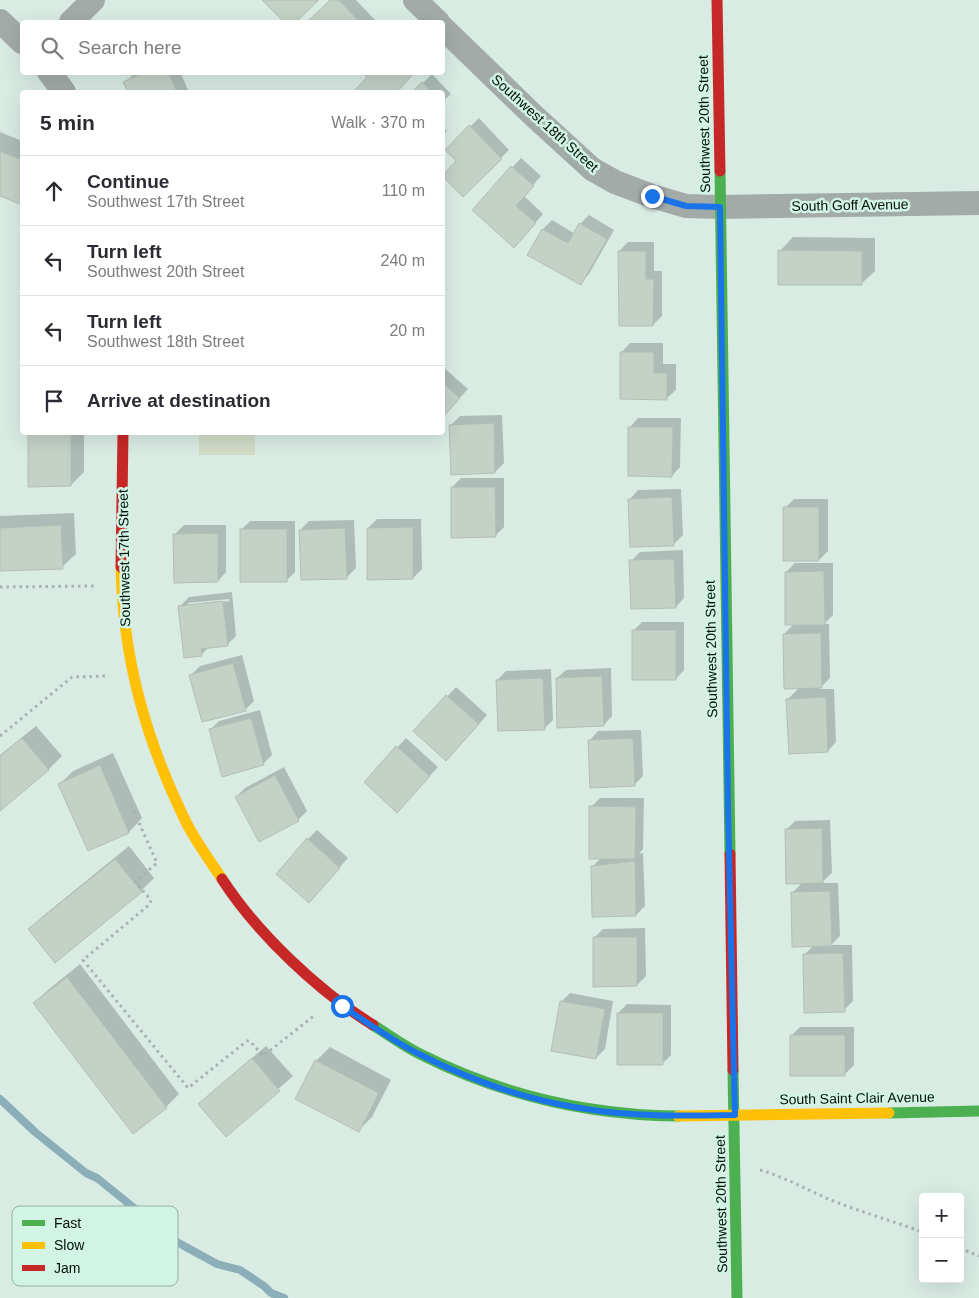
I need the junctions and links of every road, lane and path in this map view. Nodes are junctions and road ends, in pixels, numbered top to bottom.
1 (93, 0) edge
2 (415, 0) edge
3 (717, 0) edge
4 (72, 20) edge
5 (436, 20) edge
6 (0, 21) edge
7 (445, 29) edge
8 (20, 40) edge
9 (51, 75) edge
10 (62, 90) edge
11 (979, 203) edge
12 (720, 207) junction
13 (123, 435) edge
14 (101, 586) dead end
15 (0, 587) edge
16 (112, 675) dead end
17 (0, 736) edge
18 (131, 804) dead end
19 (318, 1013) dead end
20 (979, 1111) edge
21 (735, 1115) junction
22 (735, 1162) junction
23 (919, 1231) edge
24 (964, 1250) edge
25 (979, 1256) edge
26 (737, 1298) edge

1 - 4 street
2 - 5 street
3 - 12 street, Southwest 20th Street
6 - 8 street
7 - 12 street, Southwest 18th Street
9 - 10 street
11 - 12 street, South Goff Avenue
12 - 21 street, Southwest 20th Street
13 - 21 street, Southwest 17th Street
14 - 15 path
16 - 17 path
18 - 19 path
20 - 21 street, South Saint Clair Avenue
21 - 22 street, Southwest 20th Street
22 - 23 path
22 - 26 street, Southwest 20th Street
24 - 25 path

